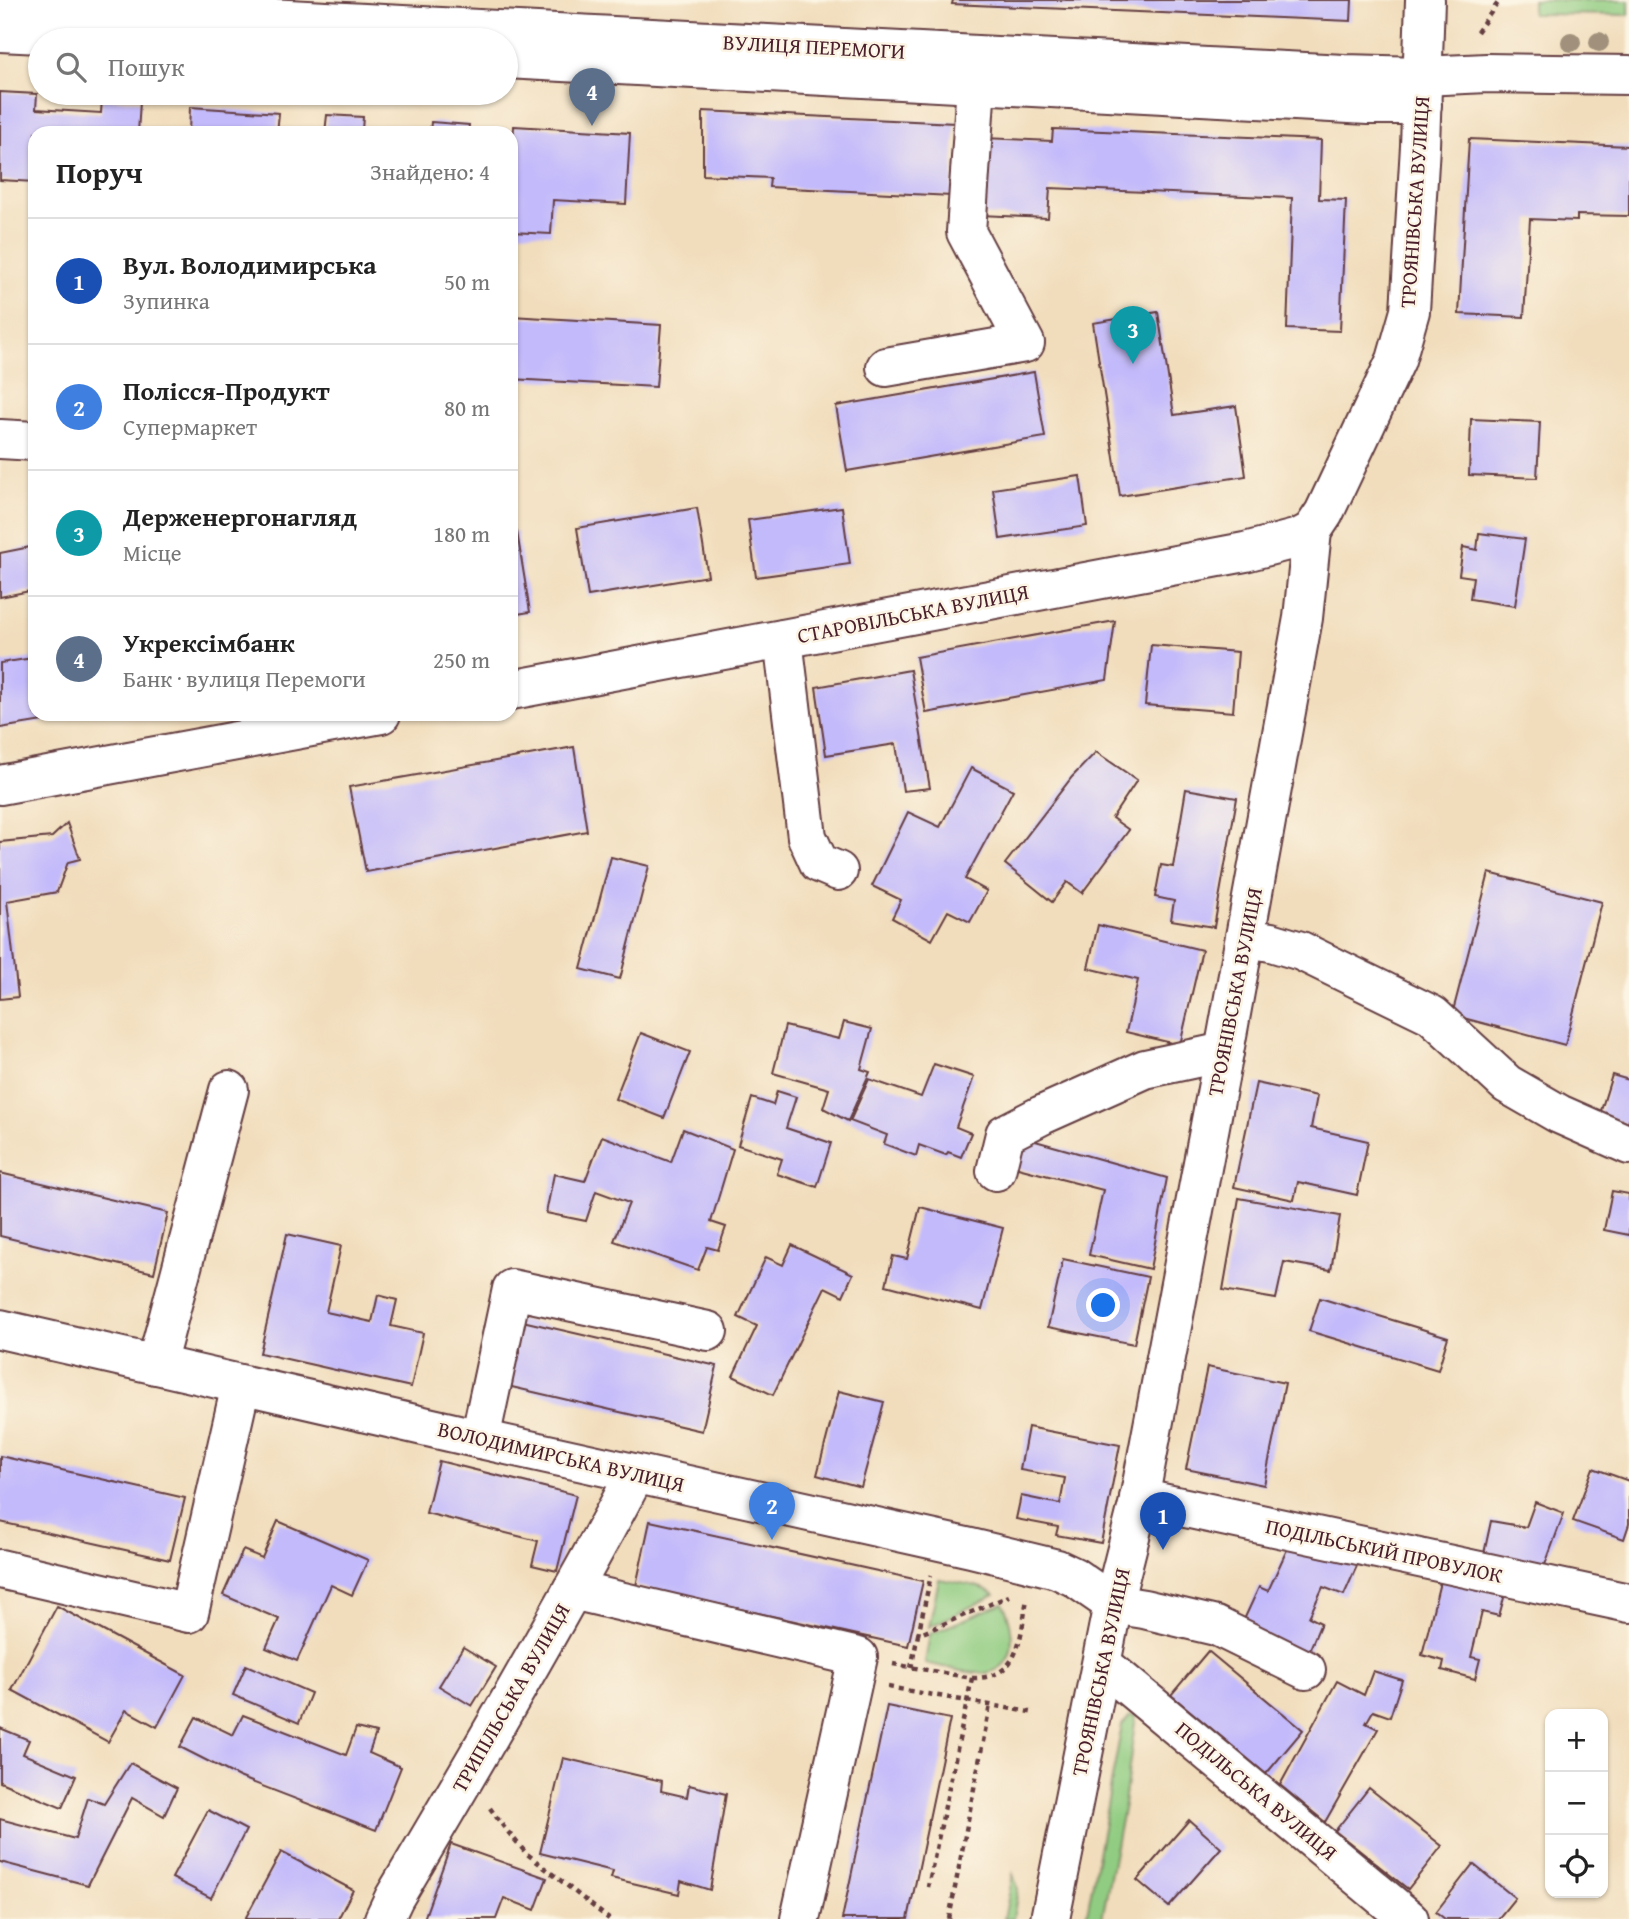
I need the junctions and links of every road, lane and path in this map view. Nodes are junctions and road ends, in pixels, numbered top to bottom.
1 (1425, 0) edge
2 (1500, 0) edge
3 (0, 4) edge
4 (240, 8) edge
5 (481, 28) edge
6 (518, 31) edge
7 (0, 32) edge
8 (1477, 32) dead end
9 (28, 33) edge
10 (518, 59) edge
11 (976, 69) junction
12 (1629, 75) edge
13 (1422, 90) junction
14 (1629, 98) edge
15 (886, 367) dead end
16 (0, 439) edge
17 (28, 440) edge
18 (1312, 531) junction
19 (783, 639) junction
20 (518, 689) edge
21 (344, 721) edge
22 (0, 785) edge
23 (838, 871) dead end
24 (1245, 938) junction
25 (1224, 1052) junction
26 (229, 1090) dead end
27 (1629, 1145) edge
28 (996, 1171) dead end
29 (0, 1329) edge
30 (708, 1331) dead end
31 (156, 1365) junction
32 (241, 1385) junction
33 (480, 1439) junction
34 (635, 1475) junction
35 (1139, 1498) junction
36 (0, 1569) edge
37 (932, 1569) dead end
38 (572, 1590) junction
39 (1017, 1592) dead end
40 (1027, 1599) dead end
41 (1629, 1603) edge
42 (1113, 1604) junction
43 (918, 1635) junction
44 (1102, 1664) junction
45 (1307, 1670) dead end
46 (972, 1678) junction
47 (853, 1681) junction
48 (967, 1701) junction
49 (990, 1705) junction
50 (1035, 1713) dead end
51 (468, 1774) junction
52 (928, 1887) dead end
53 (384, 1919) edge
54 (608, 1919) edge
55 (800, 1919) edge
56 (949, 1919) edge
57 (1050, 1919) edge
58 (1409, 1919) edge

1 - 13 street, ТРОЯНІВСЬКА ВУЛИЦЯ
2 - 8 path
3 - 4 street, ВУЛИЦЯ ПЕРЕМОГИ
4 - 5 street, ВУЛИЦЯ ПЕРЕМОГИ
6 - 11 street, ВУЛИЦЯ ПЕРЕМОГИ
7 - 9 street
10 - 11 street, ВУЛИЦЯ ПЕРЕМОГИ
11 - 13 street, ВУЛИЦЯ ПЕРЕМОГИ
11 - 15 street
12 - 13 street, ВУЛИЦЯ ПЕРЕМОГИ
13 - 14 street, ВУЛИЦЯ ПЕРЕМОГИ
13 - 18 street, ТРОЯНІВСЬКА ВУЛИЦЯ
16 - 17 street
18 - 19 street, СТАРОВІЛЬСЬКА ВУЛИЦЯ
18 - 24 street, ТРОЯНІВСЬКА ВУЛИЦЯ
19 - 20 street, СТАРОВІЛЬСЬКА ВУЛИЦЯ
19 - 23 street
21 - 22 street
24 - 25 street, ТРОЯНІВСЬКА ВУЛИЦЯ
24 - 27 street
25 - 28 street
25 - 35 street, ТРОЯНІВСЬКА ВУЛИЦЯ
26 - 31 street
29 - 31 street, ВОЛОДИМИРСЬКА ВУЛИЦЯ
30 - 33 street
31 - 32 street, ВОЛОДИМИРСЬКА ВУЛИЦЯ
32 - 33 street, ВОЛОДИМИРСЬКА ВУЛИЦЯ
32 - 36 street
33 - 34 street, ВОЛОДИМИРСЬКА ВУЛИЦЯ
34 - 38 street, ТРИПІЛЬСЬКА ВУЛИЦЯ
34 - 42 street, ВОЛОДИМИРСЬКА ВУЛИЦЯ
35 - 41 street, ПОДІЛЬСЬКИЙ ПРОВУЛОК
35 - 42 street, ТРОЯНІВСЬКА ВУЛИЦЯ
37 - 43 path
38 - 47 street
38 - 51 street, ТРИПІЛЬСЬКА ВУЛИЦЯ
39 - 43 path
40 - 46 path
42 - 44 street, ТРОЯНІВСЬКА ВУЛИЦЯ
42 - 45 street
43 - 46 path
44 - 57 street, ТРОЯНІВСЬКА ВУЛИЦЯ
44 - 58 street, ПОДІЛЬСЬКА ВУЛИЦЯ
46 - 48 path
47 - 48 path
47 - 55 street
48 - 49 path
48 - 52 path
49 - 50 path
49 - 56 path
51 - 53 street, ТРИПІЛЬСЬКА ВУЛИЦЯ
51 - 54 path

